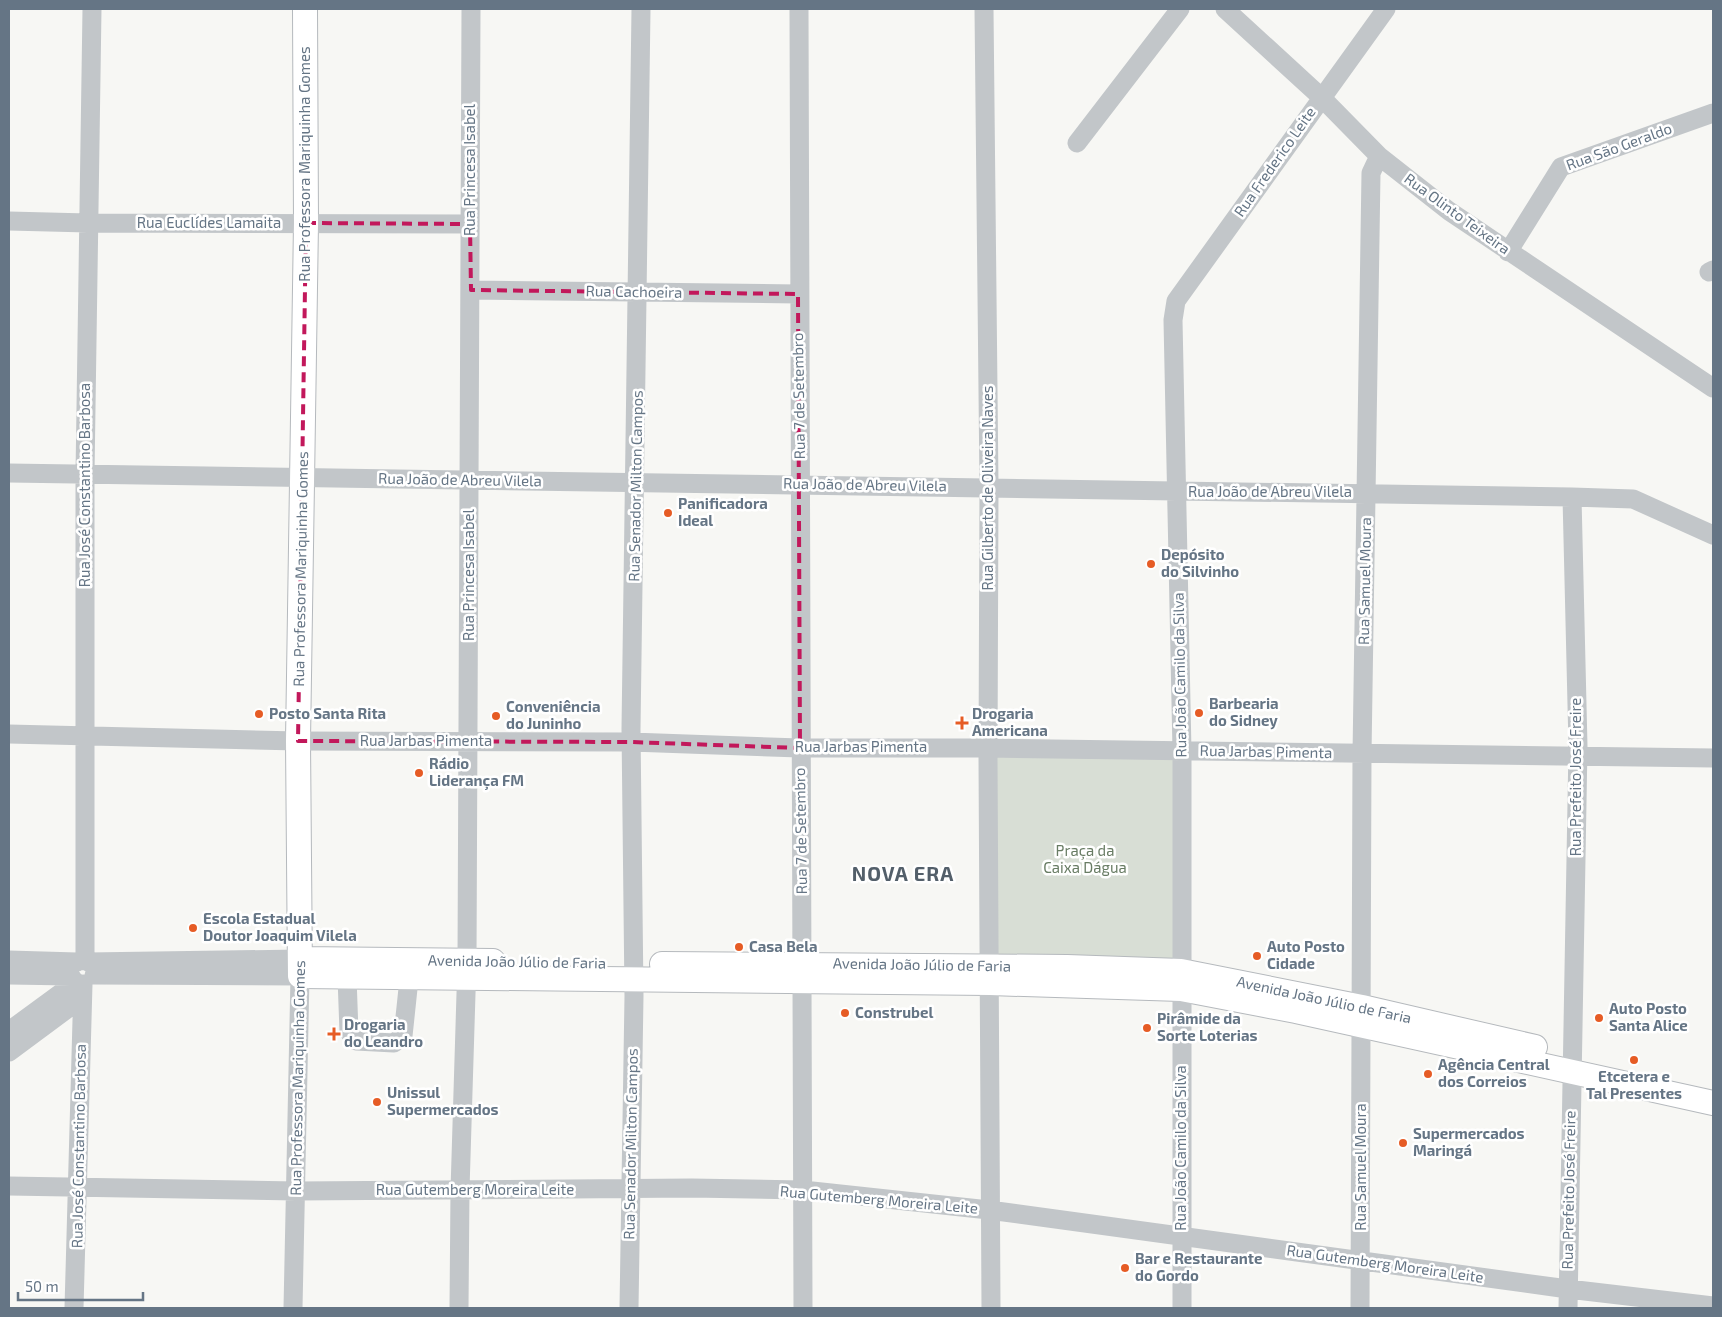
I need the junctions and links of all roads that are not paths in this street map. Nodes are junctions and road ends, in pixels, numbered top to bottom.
1 (92, 9) edge
2 (305, 9) edge
3 (471, 9) edge
4 (641, 9) edge
5 (799, 9) edge
6 (984, 9) edge
7 (1180, 9) edge
8 (1386, 9) edge
9 (1230, 10) edge
10 (1322, 97) junction
11 (1713, 113) edge
12 (1076, 143) dead end
13 (1378, 156) junction
14 (9, 221) edge
15 (88, 223) junction
16 (306, 223) junction
17 (470, 224) junction
18 (1508, 252) junction
19 (471, 290) junction
20 (639, 292) junction
21 (798, 294) junction
22 (1173, 320) joint
23 (1713, 388) edge
24 (9, 473) edge
25 (85, 474) junction
26 (303, 477) junction
27 (470, 481) junction
28 (636, 482) junction
29 (800, 485) junction
30 (989, 486) junction
31 (1177, 492) junction
32 (1366, 493) junction
33 (1572, 497) junction
34 (1713, 535) edge
35 (9, 734) edge
36 (85, 734) junction
37 (298, 741) junction
38 (468, 741) junction
39 (631, 742) junction
40 (800, 748) junction
41 (988, 748) junction
42 (1182, 751) junction
43 (1362, 754) junction
44 (1577, 756) junction
45 (1713, 758) edge
46 (9, 960) edge
47 (300, 968) junction
48 (467, 969) junction
49 (634, 971) junction
50 (803, 973) junction
51 (9, 975) edge
52 (82, 975) junction
53 (990, 975) junction
54 (347, 977) junction
55 (409, 979) junction
56 (1181, 980) junction
57 (1362, 1016) junction
58 (9, 1031) edge
59 (9, 1052) edge
60 (1571, 1064) junction
61 (1713, 1086) edge
62 (1713, 1103) edge
63 (9, 1186) edge
64 (78, 1188) junction
65 (631, 1189) junction
66 (460, 1190) junction
67 (803, 1190) junction
68 (296, 1191) junction
69 (990, 1210) junction
70 (1182, 1236) junction
71 (1361, 1261) junction
72 (1568, 1289) junction
73 (1713, 1306) edge
74 (74, 1308) edge
75 (293, 1308) edge
76 (459, 1308) edge
77 (628, 1308) edge
78 (803, 1308) edge
79 (991, 1308) edge
80 (1182, 1308) edge
81 (1360, 1308) edge
82 (1568, 1308) edge

1 - 15 street, Rua José Constantino Barbosa
2 - 16 main road, Rua Professora Mariquinha Gomes
3 - 17 street, Rua Princesa Isabel
4 - 20 street, Rua Senador Milton Campos
5 - 21 street, Rua 7 de Setembro
6 - 30 street, Rua Gilberto de Oliveira Naves
7 - 12 street
8 - 10 street, Rua Frederico Leite
9 - 10 street, Rua Olinto Teixeira
10 - 13 street, Rua Olinto Teixeira
10 - 22 street, Rua Frederico Leite
11 - 18 street, Rua São Geraldo
13 - 18 street, Rua Olinto Teixeira
13 - 32 street, Rua Samuel Moura
14 - 15 street, Rua Euclídes Lamaita
15 - 16 street, Rua Euclídes Lamaita
15 - 25 street, Rua José Constantino Barbosa
16 - 17 street, Rua Euclídes Lamaita
16 - 26 main road, Rua Professora Mariquinha Gomes
17 - 19 street, Rua Princesa Isabel
18 - 23 street, Rua Olinto Teixeira
19 - 20 street, Rua Cachoeira
19 - 27 street, Rua Princesa Isabel
20 - 21 street, Rua Cachoeira
20 - 28 street, Rua Senador Milton Campos
21 - 29 street, Rua 7 de Setembro
22 - 31 street, Rua João Camilo da Silva
24 - 25 street, Rua João de Abreu Vilela
25 - 26 street, Rua João de Abreu Vilela
25 - 36 street, Rua José Constantino Barbosa
26 - 27 street, Rua João de Abreu Vilela
26 - 37 main road, Rua Professora Mariquinha Gomes
27 - 28 street, Rua João de Abreu Vilela
27 - 38 street, Rua Princesa Isabel
28 - 29 street, Rua João de Abreu Vilela
28 - 39 street, Rua Senador Milton Campos
29 - 30 street, Rua João de Abreu Vilela
29 - 40 street, Rua 7 de Setembro
30 - 31 street, Rua João de Abreu Vilela
30 - 41 street, Rua Gilberto de Oliveira Naves
31 - 32 street, Rua João de Abreu Vilela
31 - 42 street, Rua João Camilo da Silva
32 - 33 street, Rua João de Abreu Vilela
32 - 43 street, Rua Samuel Moura
33 - 34 street, Rua João de Abreu Vilela
33 - 44 street, Rua Prefeito José Freire
35 - 36 street, Rua Jarbas Pimenta
36 - 37 street, Rua Jarbas Pimenta
36 - 52 street, Rua José Constantino Barbosa
37 - 38 street, Rua Jarbas Pimenta
37 - 47 main road, Rua Professora Mariquinha Gomes
38 - 39 street, Rua Jarbas Pimenta
38 - 48 street, Rua Princesa Isabel
39 - 40 street, Rua Jarbas Pimenta
39 - 49 street, Rua Senador Milton Campos
40 - 41 street, Rua Jarbas Pimenta
40 - 50 street, Rua 7 de Setembro
41 - 42 street, Rua Jarbas Pimenta
41 - 53 street, Rua Gilberto de Oliveira Naves
42 - 43 street, Rua Jarbas Pimenta
42 - 56 street, Rua João Camilo da Silva
43 - 44 street, Rua Jarbas Pimenta
43 - 57 street, Rua Samuel Moura
44 - 45 street, Rua Jarbas Pimenta
44 - 60 street, Rua Prefeito José Freire
46 - 52 street, Avenida João Júlio de Faria
47 - 48 main road, Avenida João Júlio de Faria
47 - 52 street, Avenida João Júlio de Faria
47 - 54 main road, Avenida João Júlio de Faria
47 - 68 street, Rua Professora Mariquinha Gomes
48 - 49 main road, Avenida João Júlio de Faria
48 - 55 main road, Avenida João Júlio de Faria
48 - 66 street, Rua Princesa Isabel
49 - 50 main road, Avenida João Júlio de Faria
49 - 65 street, Rua Senador Milton Campos
50 - 53 main road, Avenida João Júlio de Faria
50 - 67 street, Rua 7 de Setembro
51 - 52 street, Avenida João Júlio de Faria
52 - 58 street
52 - 59 street
52 - 64 street, Rua José Constantino Barbosa
53 - 56 main road, Avenida João Júlio de Faria
53 - 69 street, Rua Gilberto de Oliveira Naves
54 - 55 main road, Avenida João Júlio de Faria
54 - 55 street
56 - 57 main road, Avenida João Júlio de Faria
56 - 70 street, Rua João Camilo da Silva
57 - 60 main road, Avenida João Júlio de Faria
57 - 71 street, Rua Samuel Moura
60 - 61 main road, Avenida João Júlio de Faria
60 - 62 main road, Avenida João Júlio de Faria
60 - 72 street, Rua Prefeito José Freire
63 - 64 street, Rua Gutemberg Moreira Leite
64 - 68 street, Rua Gutemberg Moreira Leite
64 - 74 street, Rua José Constantino Barbosa
65 - 66 street, Rua Gutemberg Moreira Leite
65 - 67 street, Rua Gutemberg Moreira Leite
65 - 77 street, Rua Senador Milton Campos
66 - 68 street, Rua Gutemberg Moreira Leite
66 - 76 street, Rua Princesa Isabel
67 - 69 street, Rua Gutemberg Moreira Leite
67 - 78 street, Rua 7 de Setembro
68 - 75 street, Rua Professora Mariquinha Gomes
69 - 70 street, Rua Gutemberg Moreira Leite
69 - 79 street, Rua Gilberto de Oliveira Naves
70 - 71 street, Rua Gutemberg Moreira Leite
70 - 80 street, Rua João Camilo da Silva
71 - 72 street, Rua Gutemberg Moreira Leite
71 - 81 street, Rua Samuel Moura
72 - 73 street, Rua Gutemberg Moreira Leite
72 - 82 street, Rua Prefeito José Freire

